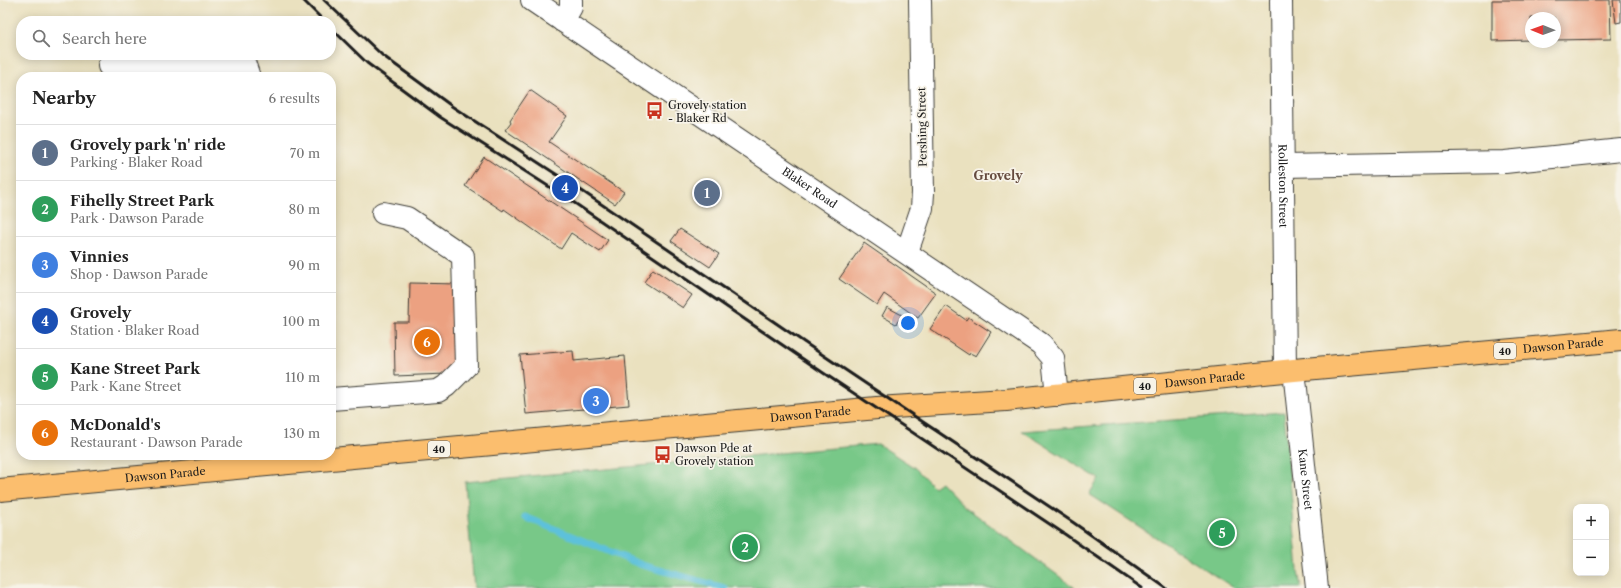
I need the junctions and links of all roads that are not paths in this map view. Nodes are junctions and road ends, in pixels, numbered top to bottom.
1 (532, 0) edge
2 (571, 0) edge
3 (920, 0) edge
4 (1281, 0) edge
5 (563, 21) junction
6 (109, 66) dead end
7 (247, 72) edge
8 (1621, 150) edge
9 (1283, 166) junction
10 (383, 213) dead end
11 (907, 252) junction
12 (1621, 340) edge
13 (1290, 371) junction
14 (1057, 395) junction
15 (336, 399) edge
16 (336, 455) edge
17 (276, 460) edge
18 (0, 490) edge
19 (1317, 588) edge

1 - 5 street, Blaker Road
2 - 5 street
3 - 11 street, Pershing Street
4 - 9 street, Rolleston Street
5 - 11 street, Blaker Road
6 - 7 street
8 - 9 street
9 - 13 street, Rolleston Street
10 - 15 street
11 - 14 street, Blaker Road
12 - 13 main road, Dawson Parade / 40
13 - 14 main road, Dawson Parade / 40
13 - 19 street, Kane Street
14 - 16 main road, Dawson Parade / 40
17 - 18 main road, Dawson Parade / 40

